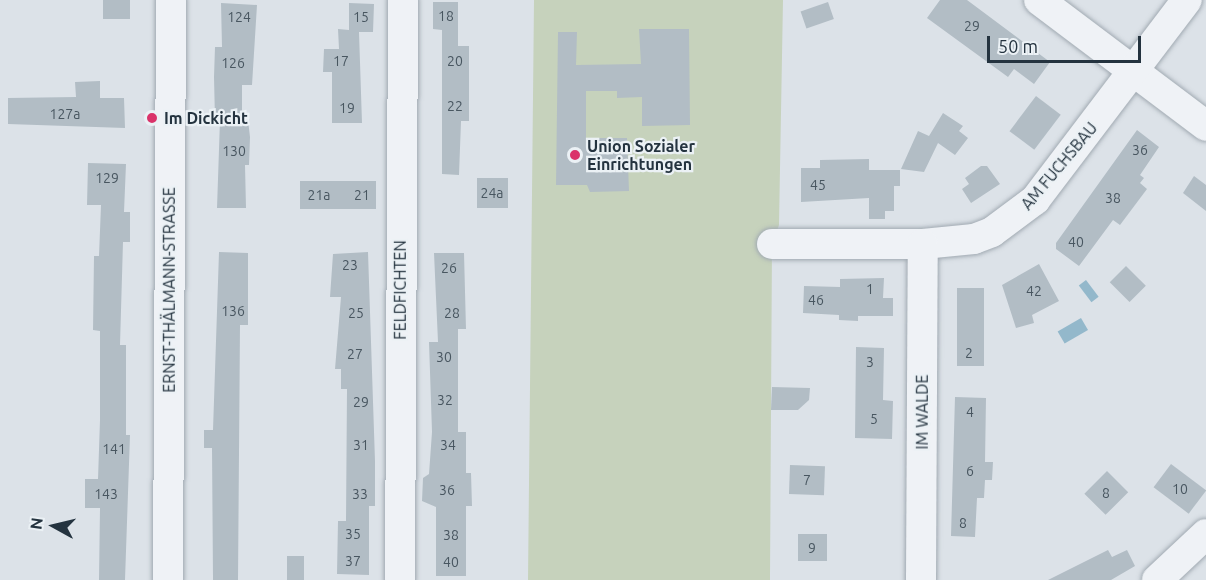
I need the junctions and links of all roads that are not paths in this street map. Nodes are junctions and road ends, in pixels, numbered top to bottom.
1 (171, 0) edge
2 (403, 0) edge
3 (1039, 0) edge
4 (1187, 0) edge
5 (1135, 72) junction
6 (1206, 126) edge
7 (772, 244) dead end
8 (923, 244) junction
9 (1206, 534) edge
10 (168, 580) edge
11 (400, 580) edge
12 (921, 580) edge
13 (1157, 580) edge

1 - 10 street, ERNST-THÄLMANN-STRASSE
2 - 11 street, FELDFICHTEN
3 - 5 street
4 - 5 street, AM FUCHSBAU
5 - 6 street
5 - 8 street, AM FUCHSBAU
7 - 8 street, AM FUCHSBAU
8 - 12 street, IM WALDE
9 - 13 street

